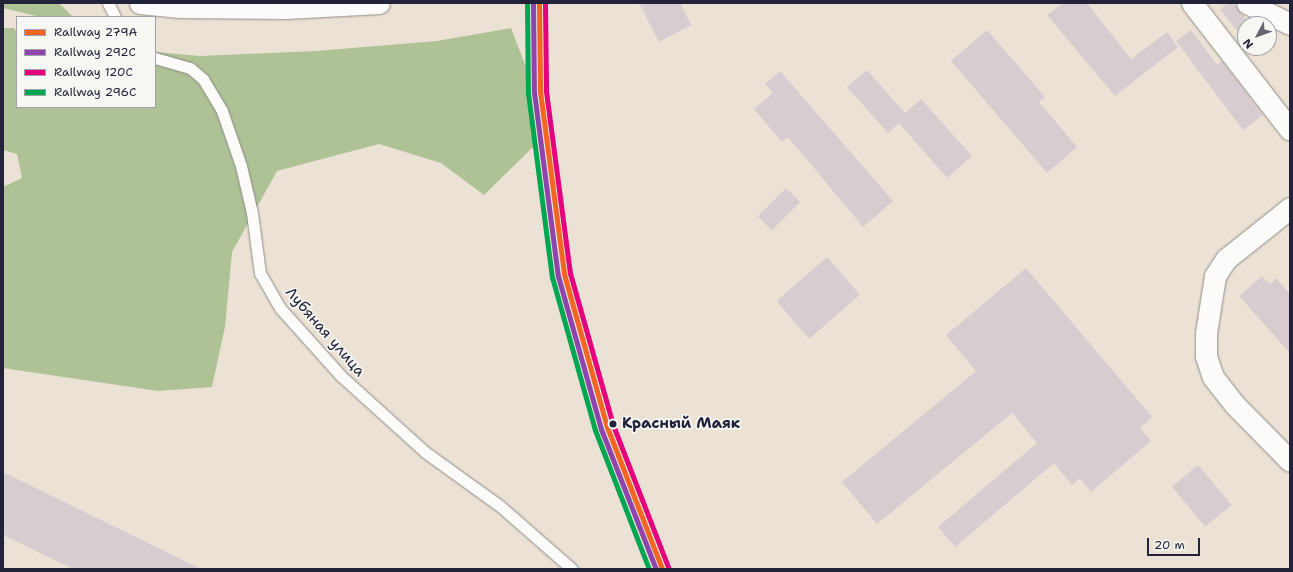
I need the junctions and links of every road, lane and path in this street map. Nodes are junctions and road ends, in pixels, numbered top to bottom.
1 (108, 3) edge
2 (140, 3) edge
3 (379, 3) edge
4 (1192, 3) edge
5 (1247, 3) edge
6 (114, 16) edge
7 (1290, 24) edge
8 (156, 58) edge
9 (1290, 130) edge
10 (1290, 208) edge
11 (1290, 461) edge
12 (572, 569) edge

1 - 6 lane
2 - 3 street
4 - 9 street
5 - 7 street
8 - 12 lane, Лубяная улица
10 - 11 street

